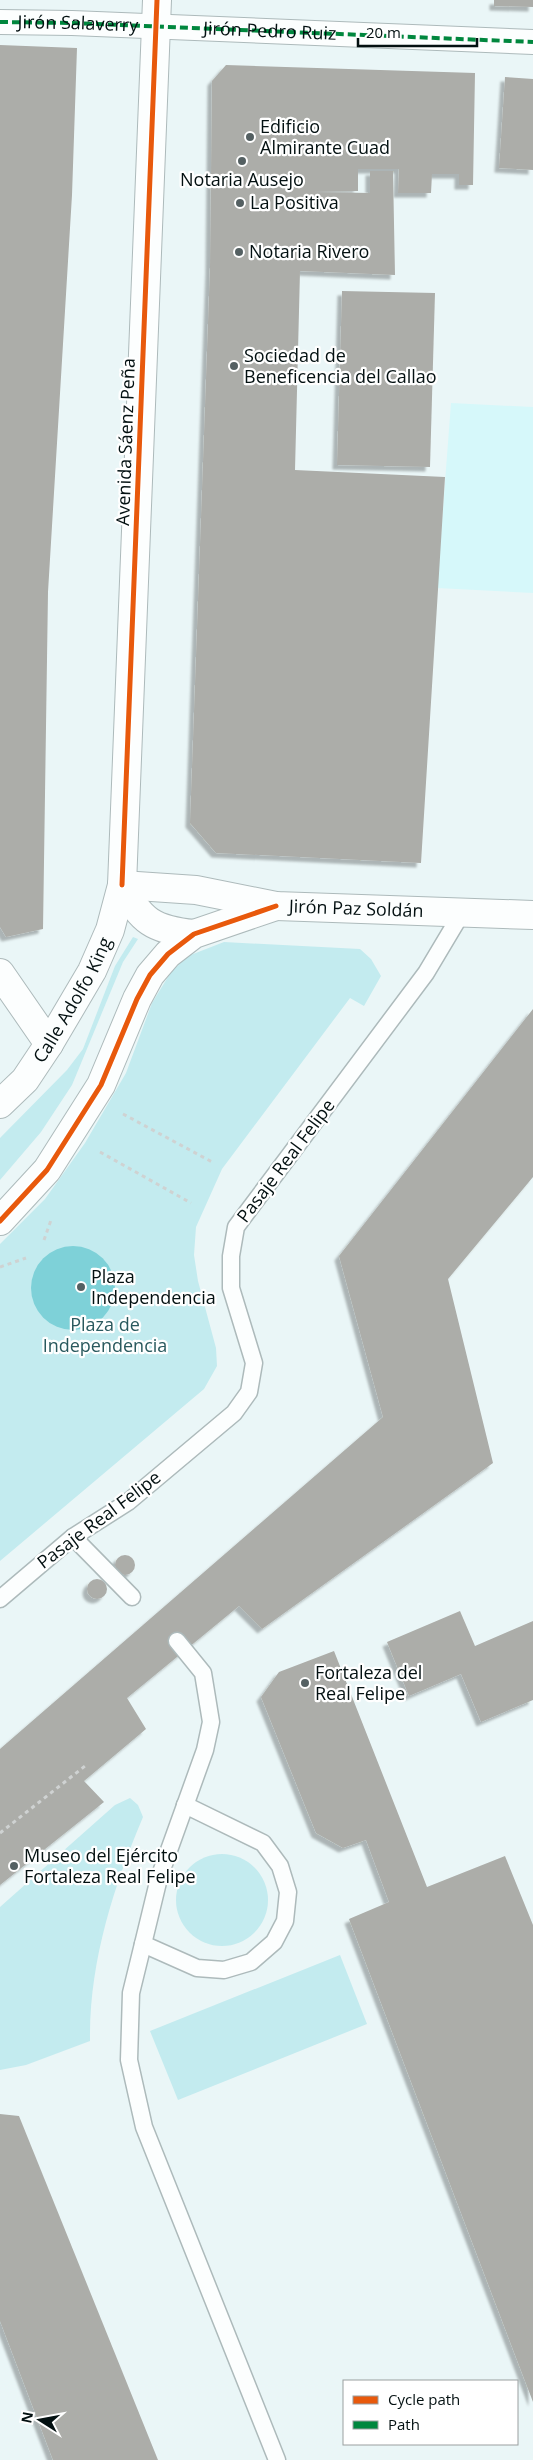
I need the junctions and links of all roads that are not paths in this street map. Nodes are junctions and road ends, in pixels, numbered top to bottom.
1 (157, 0) edge
2 (0, 22) edge
3 (156, 28) junction
4 (533, 42) edge
5 (122, 885) junction
6 (276, 906) junction
7 (463, 911) junction
8 (533, 915) edge
9 (194, 934) junction
10 (0, 973) edge
11 (49, 1044) junction
12 (0, 1104) edge
13 (0, 1221) edge
14 (73, 1537) junction
15 (132, 1597) dead end
16 (0, 1599) edge
17 (177, 1641) dead end
18 (185, 1805) junction
19 (143, 1944) junction
20 (278, 2460) edge

1 - 3 street, Avenida Sáenz Peña
2 - 3 street, Jirón Salaverry
3 - 4 street, Jirón Pedro Ruiz
3 - 5 street, Avenida Sáenz Peña
5 - 6 street, Jirón Paz Soldán
5 - 9 street
5 - 11 street, Calle Adolfo King
6 - 7 street, Jirón Paz Soldán
6 - 9 street
7 - 8 street, Jirón Paz Soldán
7 - 14 lane, Pasaje Real Felipe
9 - 13 street
10 - 11 street
11 - 12 street, Calle Adolfo King
14 - 15 lane
14 - 16 lane, Pasaje Real Felipe
17 - 18 lane
18 - 19 lane
18 - 19 lane
19 - 20 lane

